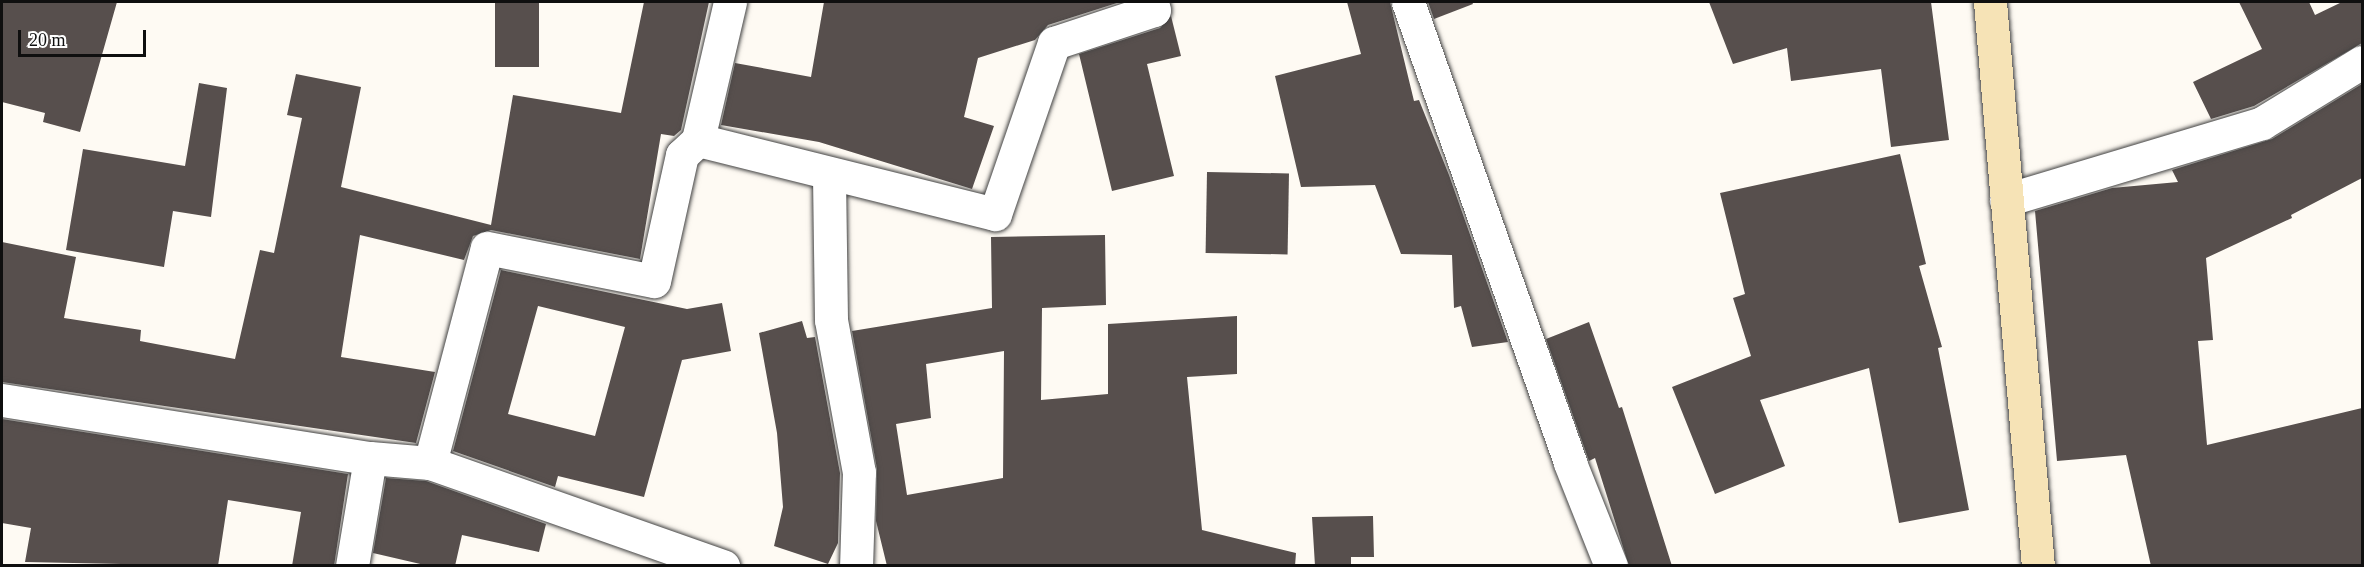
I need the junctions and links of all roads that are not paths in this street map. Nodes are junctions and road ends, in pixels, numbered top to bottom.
1 (730, 2) edge
2 (1152, 2) edge
3 (1408, 2) edge
4 (1990, 2) edge
5 (2362, 62) edge
6 (698, 140) junction
7 (829, 176) junction
8 (2006, 200) junction
9 (2, 400) edge
10 (370, 458) junction
11 (430, 463) junction
12 (352, 566) edge
13 (723, 566) edge
14 (856, 566) edge
15 (1611, 566) edge
16 (2038, 566) edge

1 - 6 street
2 - 7 street
3 - 15 street
4 - 8 main road
5 - 8 street
6 - 7 street
6 - 11 street
7 - 14 street
8 - 16 main road
9 - 10 street
10 - 11 street
10 - 12 street
11 - 13 street

